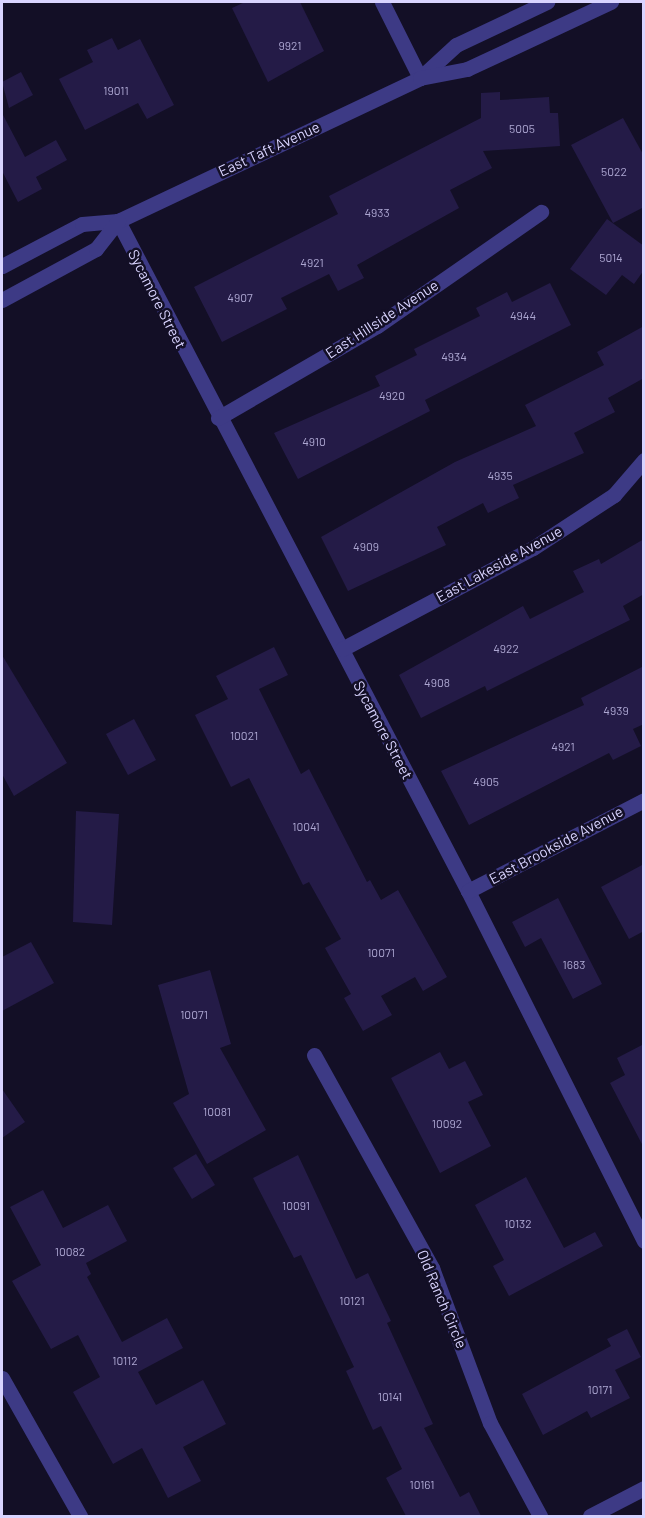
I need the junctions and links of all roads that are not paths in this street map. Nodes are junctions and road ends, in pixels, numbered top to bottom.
1 (382, 2) edge
2 (547, 2) edge
3 (610, 2) edge
4 (420, 78) junction
5 (541, 212) dead end
6 (118, 221) junction
7 (2, 266) edge
8 (2, 300) edge
9 (218, 418) junction
10 (644, 460) edge
11 (342, 649) junction
12 (644, 800) edge
13 (468, 891) junction
14 (314, 1055) dead end
15 (644, 1241) edge
16 (2, 1378) edge
17 (644, 1488) edge
18 (80, 1516) edge
19 (540, 1516) edge
20 (590, 1516) edge

1 - 4 street
2 - 4 street, East Taft Avenue
3 - 4 street, East Taft Avenue
4 - 6 street, East Taft Avenue
5 - 9 street, East Hillside Avenue
6 - 7 street, East Taft Avenue
6 - 8 street, East Taft Avenue
6 - 9 street, Sycamore Street
9 - 11 street, Sycamore Street
10 - 11 street, East Lakeside Avenue
11 - 13 street, Sycamore Street
12 - 13 street, East Brookside Avenue
13 - 15 street, Sycamore Street
14 - 19 street, Old Ranch Circle
16 - 18 street
17 - 20 street

